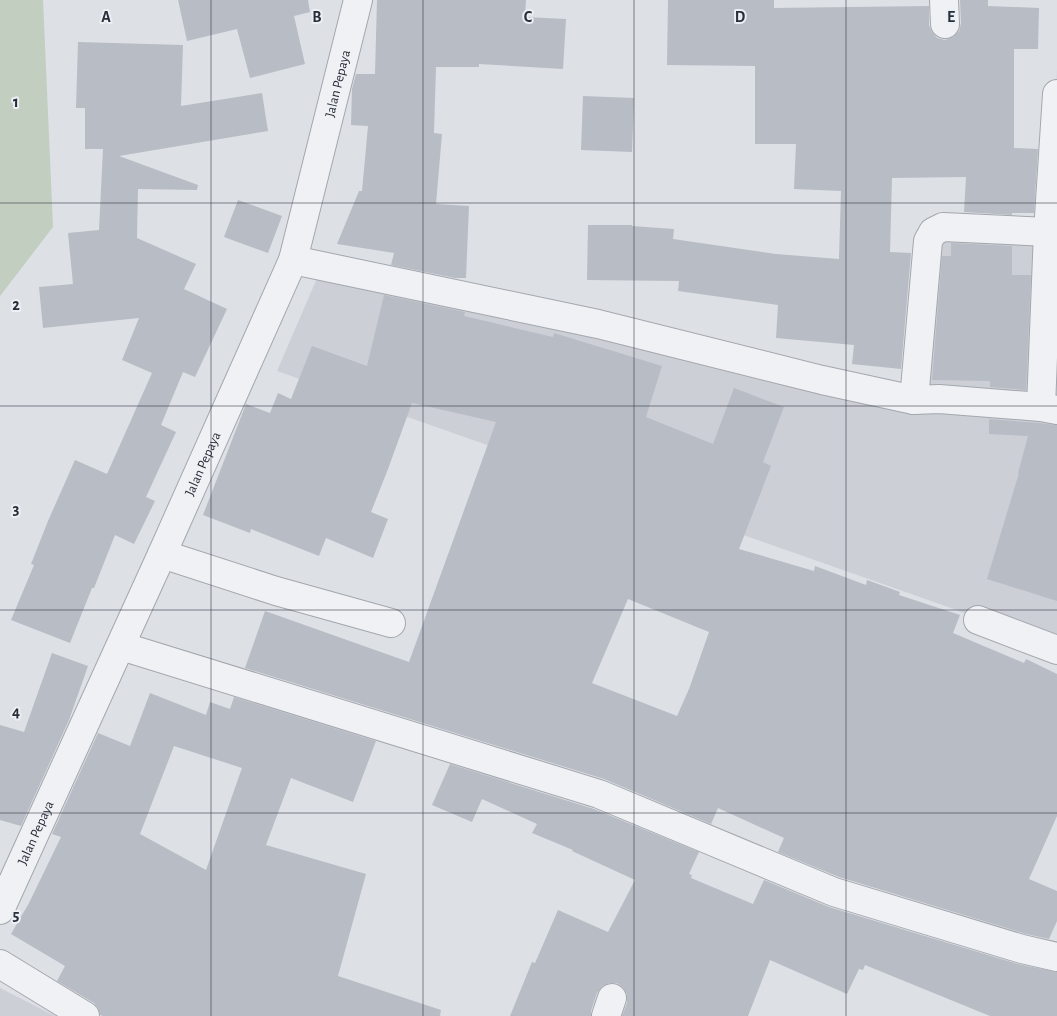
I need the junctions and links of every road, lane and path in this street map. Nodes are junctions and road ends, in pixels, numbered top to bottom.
1 (358, 0) edge
2 (1057, 94) edge
3 (1048, 232) junction
4 (293, 260) junction
5 (914, 400) junction
6 (1049, 408) edge
7 (162, 554) junction
8 (978, 620) dead end
9 (391, 623) dead end
10 (121, 646) junction
11 (1057, 650) edge
12 (0, 910) edge
13 (1057, 957) edge
14 (0, 964) edge
15 (84, 1016) edge

1 - 4 street, Jalan Pepaya
2 - 3 street
3 - 5 street
3 - 6 street
4 - 5 street
4 - 7 street, Jalan Pepaya
5 - 6 street
7 - 9 street
7 - 10 street, Jalan Pepaya
8 - 11 street
10 - 12 street, Jalan Pepaya
10 - 13 street
14 - 15 street

